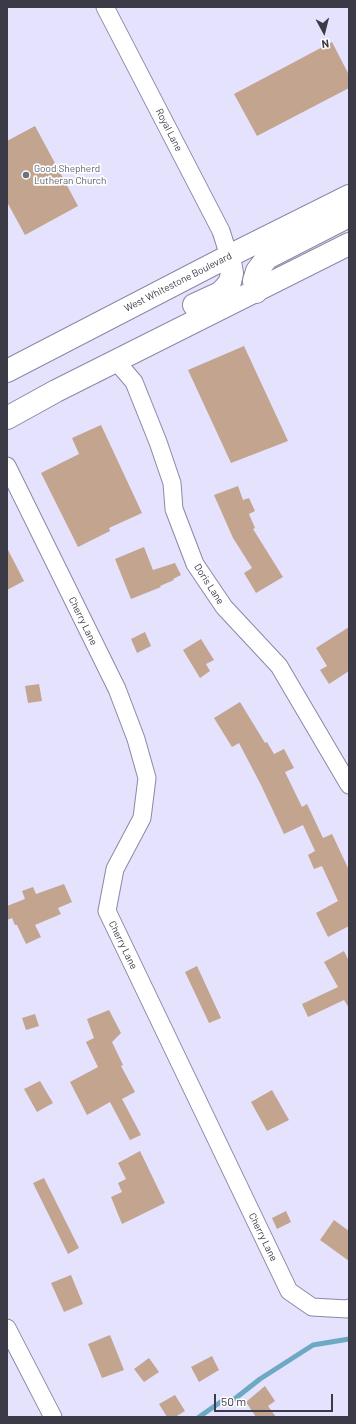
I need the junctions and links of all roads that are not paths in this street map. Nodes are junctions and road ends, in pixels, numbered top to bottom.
1 (105, 7) edge
2 (349, 196) edge
3 (349, 216) edge
4 (349, 244) edge
5 (229, 256) junction
6 (256, 292) junction
7 (116, 361) junction
8 (7, 371) edge
9 (56, 391) junction
10 (7, 418) edge
11 (7, 466) edge
12 (349, 785) edge
13 (349, 1308) edge
14 (7, 1328) edge
15 (53, 1417) edge

1 - 5 street, Royal Lane
2 - 5 main road, West Whitestone Boulevard
3 - 6 main road
4 - 6 main road
5 - 8 main road, West Whitestone Boulevard
5 - 9 main road
6 - 7 main road
7 - 9 main road
7 - 12 street, Doris Lane
9 - 10 main road
11 - 13 street, Cherry Lane
14 - 15 street

